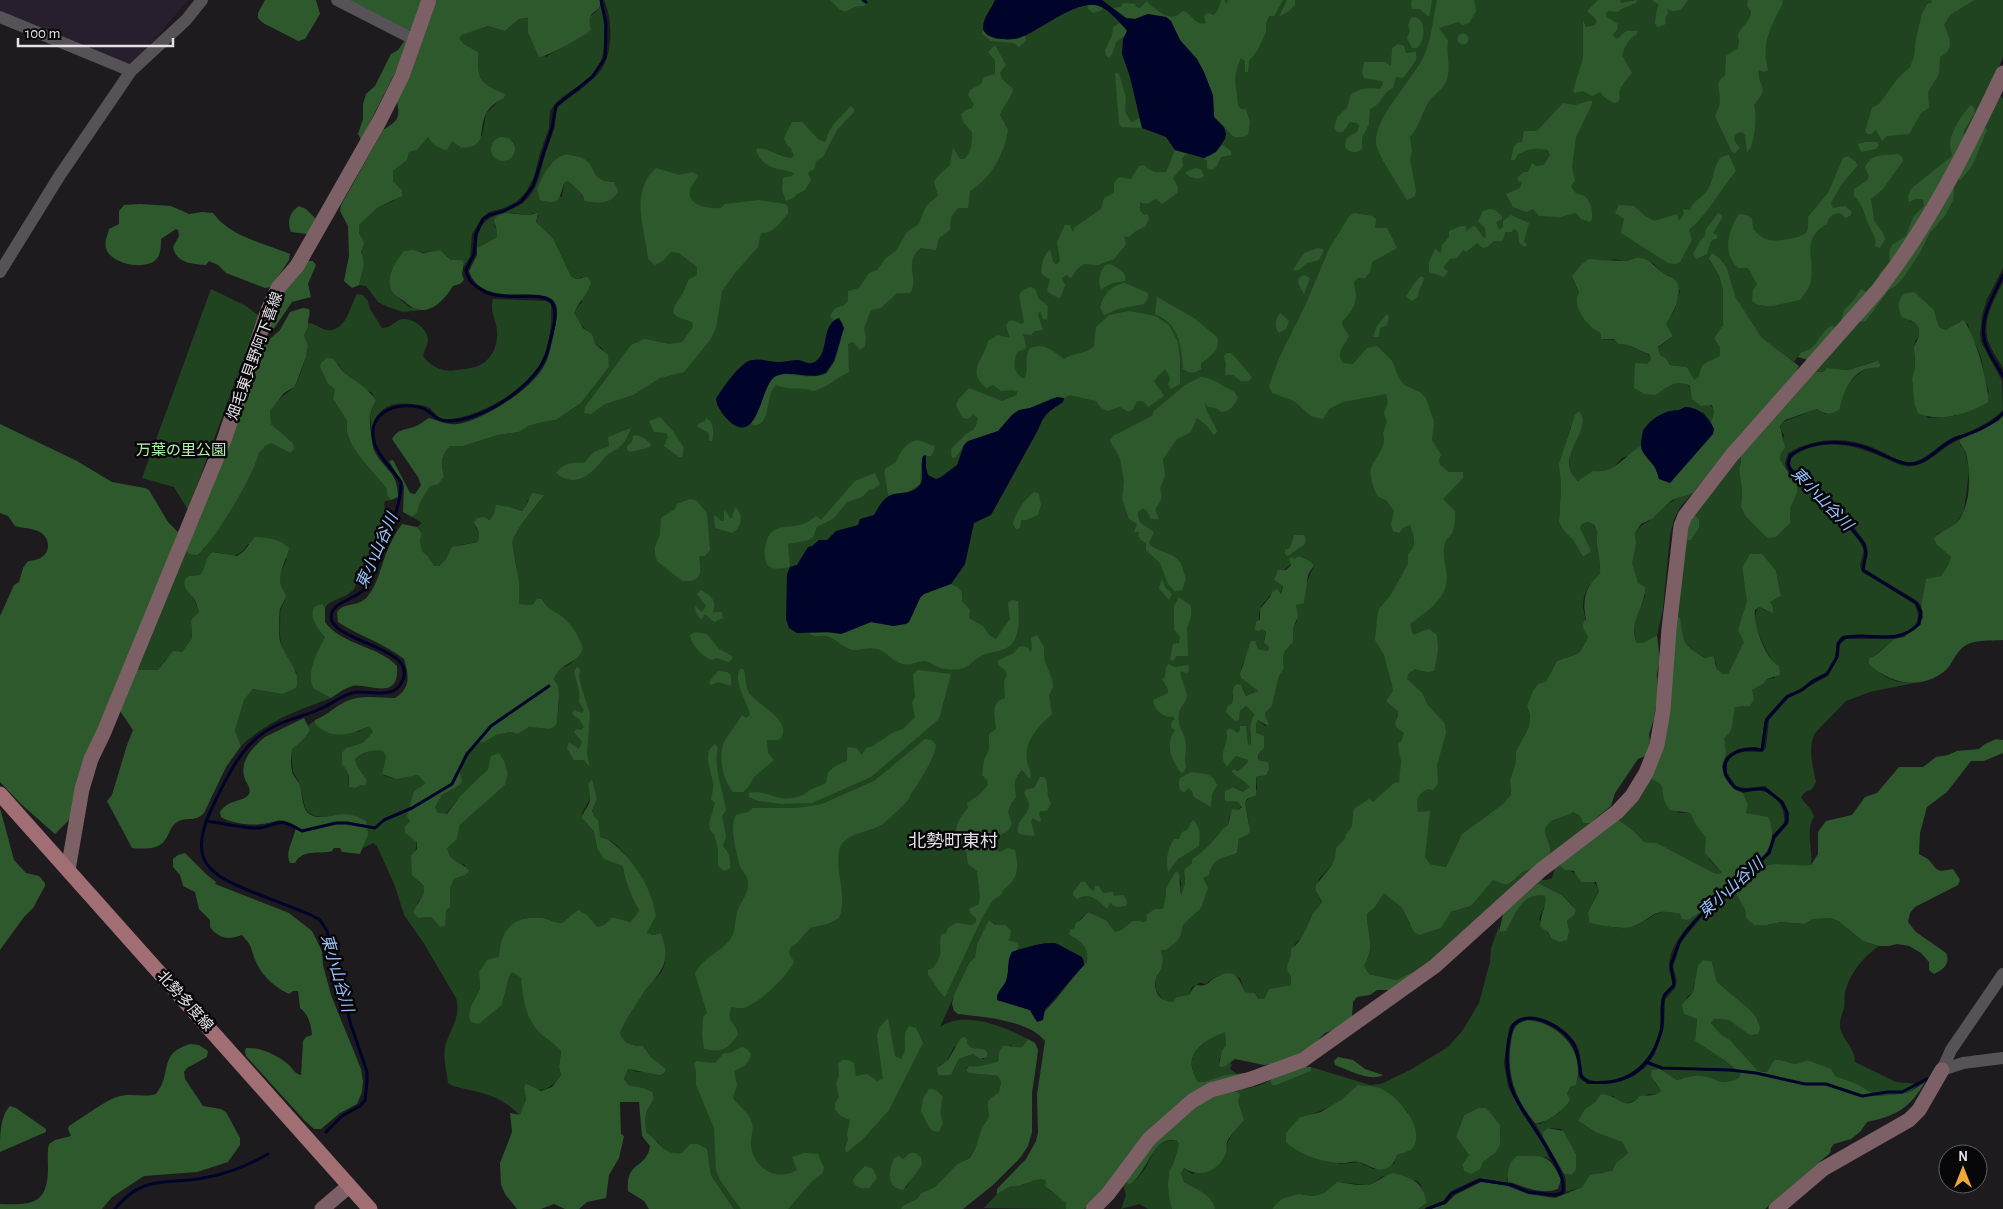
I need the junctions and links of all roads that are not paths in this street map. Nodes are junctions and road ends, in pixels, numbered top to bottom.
1 (202, 0) edge
2 (338, 0) edge
3 (429, 0) edge
4 (0, 17) edge
5 (415, 40) junction
6 (131, 71) junction
7 (2003, 73) edge
8 (0, 272) edge
9 (0, 794) edge
10 (68, 870) junction
11 (2003, 974) edge
12 (2003, 1058) edge
13 (1942, 1070) junction
14 (349, 1186) junction
15 (322, 1209) edge
16 (370, 1209) edge
17 (1093, 1209) edge
18 (1776, 1209) edge

1 - 6 street
2 - 5 street
3 - 5 street, 畑毛東貝野阿下喜線
4 - 6 street
5 - 10 street, 畑毛東貝野阿下喜線
6 - 8 street
7 - 17 street
9 - 10 main road, 北勢多度線
10 - 14 main road, 北勢多度線
11 - 13 street
12 - 13 street
13 - 18 street
14 - 15 street
14 - 16 main road, 北勢多度線

